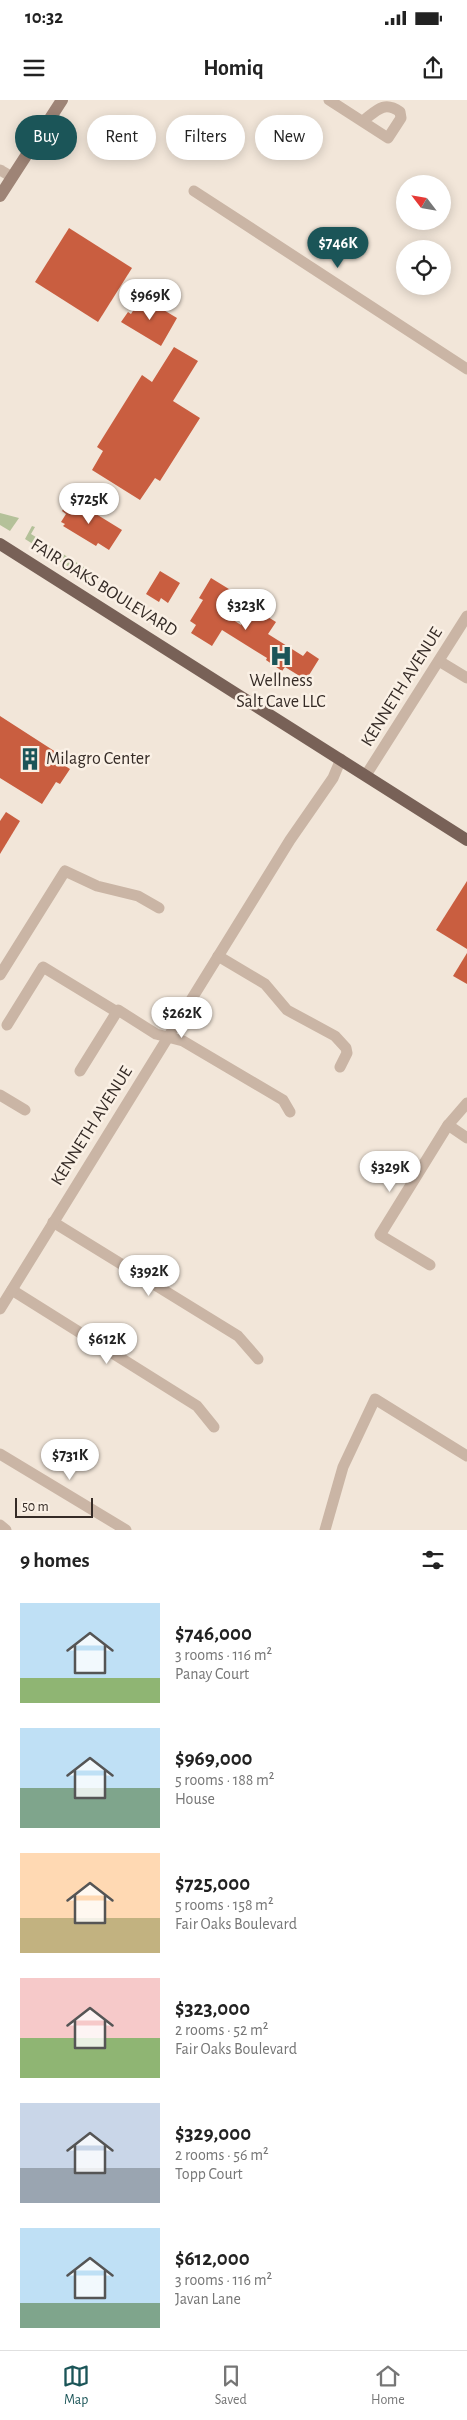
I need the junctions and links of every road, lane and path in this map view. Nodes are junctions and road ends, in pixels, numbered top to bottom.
1 (62, 100) edge
2 (329, 100) edge
3 (363, 121) dead end
4 (0, 170) edge
5 (12, 177) junction
6 (194, 191) dead end
7 (0, 196) edge
8 (467, 369) edge
9 (0, 544) edge
10 (467, 616) edge
11 (439, 661) junction
12 (467, 678) edge
13 (341, 759) junction
14 (366, 775) junction
15 (467, 840) edge
16 (159, 908) dead end
17 (218, 956) junction
18 (0, 976) edge
19 (117, 1012) junction
20 (7, 1025) dead end
21 (168, 1037) junction
22 (340, 1067) dead end
23 (80, 1070) dead end
24 (0, 1095) edge
25 (467, 1103) edge
26 (25, 1110) dead end
27 (290, 1112) dead end
28 (448, 1125) junction
29 (467, 1138) edge
30 (54, 1222) junction
31 (430, 1265) dead end
32 (12, 1290) junction
33 (0, 1308) edge
34 (258, 1359) dead end
35 (214, 1427) dead end
36 (0, 1454) edge
37 (467, 1456) edge
38 (0, 1526) edge
39 (6, 1530) edge
40 (126, 1530) edge
41 (325, 1530) edge

1 - 5 street
2 - 3 street
4 - 5 street
5 - 7 street
6 - 8 street
9 - 13 main road, FAIR OAKS BOULEVARD
10 - 11 street, KENNETH AVENUE
11 - 12 street
11 - 14 street, KENNETH AVENUE
13 - 14 main road, FAIR OAKS BOULEVARD
13 - 17 street, KENNETH AVENUE
14 - 15 main road, FAIR OAKS BOULEVARD
16 - 18 street
17 - 21 street, KENNETH AVENUE
17 - 22 street
19 - 20 street
19 - 21 street
19 - 23 street
21 - 27 street
21 - 30 street, KENNETH AVENUE
24 - 26 street
25 - 28 street
28 - 29 street
28 - 31 street
30 - 32 street, KENNETH AVENUE
30 - 34 street
32 - 33 street, KENNETH AVENUE
32 - 35 street
36 - 40 street
37 - 41 street
38 - 39 street

